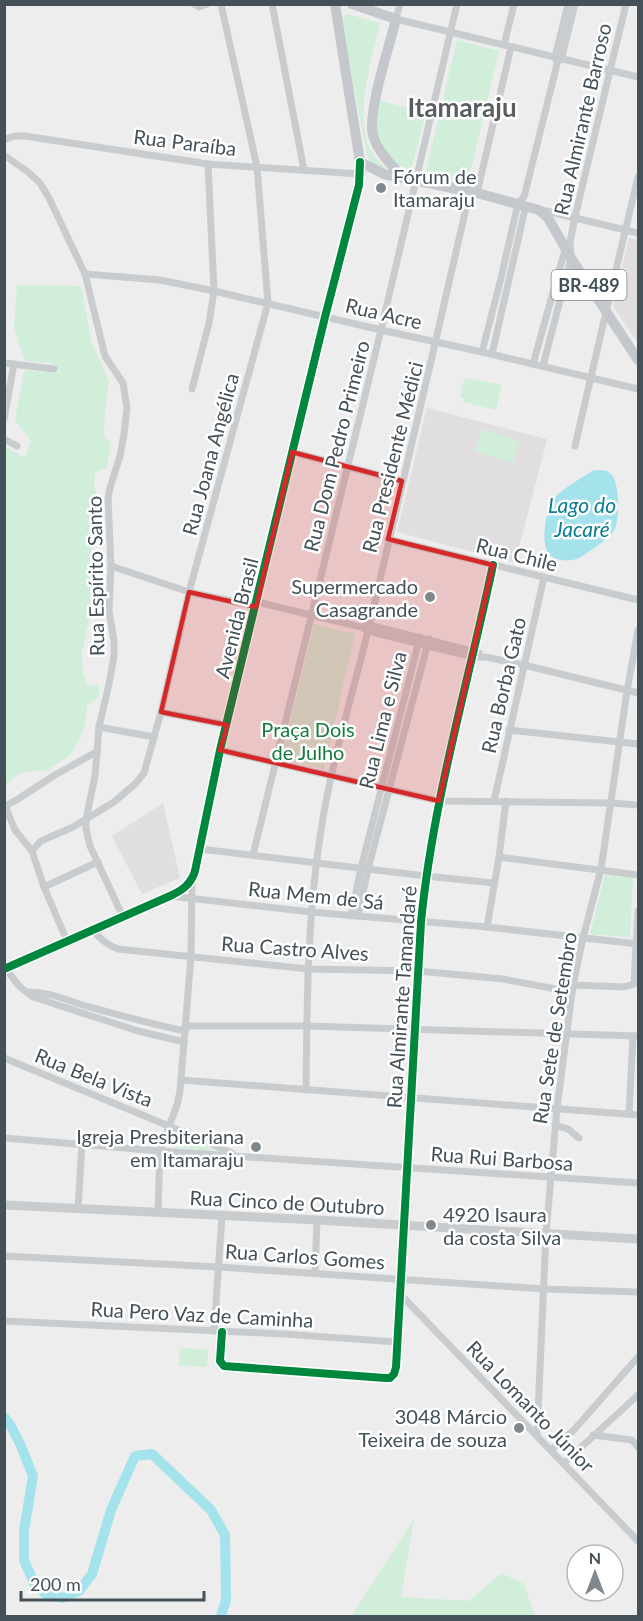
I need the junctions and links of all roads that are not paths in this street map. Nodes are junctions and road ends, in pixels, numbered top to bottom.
1 (221, 4) edge
2 (272, 4) edge
3 (335, 4) edge
4 (352, 4) edge
5 (400, 4) edge
6 (457, 4) edge
7 (514, 4) edge
8 (568, 4) edge
9 (575, 4) edge
10 (626, 4) edge
11 (380, 15) junction
12 (337, 18) junction
13 (396, 19) junction
14 (451, 33) junction
15 (508, 46) junction
16 (558, 60) junction
17 (610, 70) junction
18 (639, 77) edge
19 (5, 139) edge
20 (4, 155) edge
21 (360, 162) junction
22 (208, 165) junction
23 (257, 167) junction
24 (304, 170) junction
25 (360, 174) junction
26 (402, 177) junction
27 (639, 177) edge
28 (416, 180) junction
29 (473, 192) junction
30 (523, 202) junction
31 (539, 210) junction
32 (574, 217) junction
33 (625, 230) junction
34 (639, 233) edge
35 (568, 244) junction
36 (571, 258) junction
37 (85, 274) junction
38 (501, 278) junction
39 (509, 280) junction
40 (214, 291) junction
41 (268, 303) junction
42 (606, 312) junction
43 (325, 317) junction
44 (381, 330) junction
45 (436, 342) junction
46 (482, 352) junction
47 (492, 354) junction
48 (639, 360) edge
49 (4, 363) edge
50 (14, 364) junction
51 (533, 364) junction
52 (543, 366) junction
53 (54, 369) dead end
54 (590, 378) junction
55 (192, 389) dead end
56 (639, 389) edge
57 (4, 418) edge
58 (4, 439) edge
59 (17, 446) dead end
60 (575, 446) dead end
61 (292, 452) junction
62 (347, 466) junction
63 (402, 481) junction
64 (388, 538) junction
65 (494, 565) junction
66 (111, 566) junction
67 (544, 577) junction
68 (189, 592) junction
69 (639, 600) edge
70 (256, 604) junction
71 (312, 615) junction
72 (366, 628) junction
73 (639, 630) edge
74 (419, 640) junction
75 (428, 642) junction
76 (474, 654) junction
77 (524, 665) junction
78 (627, 691) junction
79 (639, 693) edge
80 (161, 712) junction
81 (227, 725) junction
82 (99, 727) junction
83 (509, 730) junction
84 (154, 737) junction
85 (621, 742) junction
86 (639, 744) edge
87 (220, 750) junction
88 (98, 751) junction
89 (276, 763) junction
90 (331, 775) junction
91 (386, 789) junction
92 (439, 801) junction
93 (494, 801) junction
94 (506, 801) junction
95 (610, 803) junction
96 (639, 805) edge
97 (5, 806) edge
98 (86, 819) junction
99 (200, 849) junction
100 (32, 851) junction
101 (253, 855) junction
102 (499, 857) junction
103 (98, 862) junction
104 (316, 863) junction
105 (365, 869) junction
106 (601, 869) junction
107 (639, 875) edge
108 (426, 876) junction
109 (192, 880) junction
110 (494, 883) junction
111 (44, 887) junction
112 (170, 896) junction
113 (192, 899) junction
114 (639, 911) edge
115 (311, 912) junction
116 (354, 916) junction
117 (123, 918) junction
118 (421, 922) junction
119 (487, 927) junction
120 (93, 931) junction
121 (583, 938) junction
122 (67, 941) junction
123 (637, 944) edge
124 (191, 956) junction
125 (5, 968) edge
126 (308, 969) junction
127 (418, 970) junction
128 (573, 988) junction
129 (24, 992) junction
130 (307, 1026) junction
131 (185, 1028) junction
132 (415, 1029) junction
133 (567, 1033) junction
134 (636, 1036) edge
135 (184, 1042) junction
136 (4, 1058) edge
137 (182, 1080) junction
138 (306, 1090) junction
139 (412, 1098) junction
140 (557, 1108) junction
141 (629, 1114) junction
142 (639, 1115) edge
143 (555, 1125) junction
144 (169, 1126) junction
145 (4, 1138) edge
146 (579, 1138) dead end
147 (82, 1144) junction
148 (160, 1151) junction
149 (237, 1156) junction
150 (407, 1168) junction
151 (551, 1178) junction
152 (639, 1183) edge
153 (4, 1205) edge
154 (78, 1209) junction
155 (158, 1213) junction
156 (222, 1216) junction
157 (317, 1220) junction
158 (403, 1226) junction
159 (546, 1234) junction
160 (639, 1239) edge
161 (4, 1256) edge
162 (219, 1267) junction
163 (315, 1273) junction
164 (400, 1279) junction
165 (544, 1289) junction
166 (639, 1292) edge
167 (400, 1294) junction
168 (4, 1321) edge
169 (218, 1331) junction
170 (397, 1342) junction
171 (639, 1357) edge
172 (639, 1395) edge
173 (639, 1433) edge
174 (537, 1435) junction
175 (593, 1435) junction
176 (632, 1440) junction
177 (639, 1447) edge
178 (551, 1450) junction
179 (564, 1463) junction
180 (639, 1541) edge

1 - 23 street, Rua Joana Angélica
2 - 24 street
3 - 12 main road
4 - 11 main road
5 - 13 street
6 - 14 street, Rua Dom Pedro Primeiro
7 - 15 street, Rua Presidente Médici
8 - 16 street
9 - 16 street
10 - 17 street, Rua Almirante Barroso
11 - 12 main road
11 - 13 main road
12 - 21 main road
13 - 14 street
13 - 26 main road
14 - 15 street
14 - 28 street, Rua Dom Pedro Primeiro
15 - 16 street
15 - 29 street, Rua Presidente Médici
16 - 17 street
16 - 30 street
17 - 18 street
17 - 32 street, Rua Almirante Barroso
19 - 22 street, Rua Paraíba
20 - 37 street, Rua Espírito Santo
21 - 25 street, Avenida Brasil
21 - 26 main road
22 - 23 street, Rua Paraíba
22 - 40 street
23 - 24 street, Rua Paraíba
23 - 41 street, Rua Joana Angélica
24 - 25 street, Rua Paraíba
25 - 43 street, Avenida Brasil
26 - 28 main road
27 - 33 street
28 - 29 main road
28 - 44 street, Rua Dom Pedro Primeiro
29 - 30 main road
29 - 45 street, Rua Presidente Médici
30 - 31 main road
30 - 38 street
30 - 39 street
31 - 32 street
31 - 35 main road, BR-489
32 - 33 street
32 - 35 street, Rua Almirante Barroso
33 - 34 street
33 - 42 street
35 - 36 main road, BR-489
35 - 51 street, Rua Almirante Barroso
36 - 42 main road, BR-489
36 - 52 street
37 - 40 street, Rua Acre
37 - 66 street, Rua Espírito Santo
38 - 39 street
38 - 46 street
39 - 47 street
40 - 41 street, Rua Acre
40 - 55 street
41 - 43 street, Rua Acre
41 - 68 street, Rua Joana Angélica
42 - 48 main road, BR-489
42 - 54 street
43 - 44 street, Rua Acre
43 - 61 street, Avenida Brasil
44 - 45 street, Rua Acre
44 - 62 street, Rua Dom Pedro Primeiro
45 - 46 street, Rua Acre
45 - 63 street, Rua Presidente Médici
46 - 47 street, Rua Acre
47 - 51 street, Rua Acre
49 - 50 street
50 - 53 street
50 - 57 street
51 - 52 street, Rua Acre
52 - 54 street, Rua Acre
54 - 56 street, Rua Acre
54 - 60 street
58 - 59 street
61 - 62 street
61 - 70 street, Avenida Brasil
62 - 63 street
62 - 71 street, Rua Dom Pedro Primeiro
63 - 64 street, Rua Presidente Médici
64 - 65 street, Rua Chile
64 - 72 street, Rua Presidente Médici
65 - 67 street, Rua Chile
65 - 76 street, Rua Almirante Tamandaré
66 - 68 street
66 - 82 street, Rua Espírito Santo
67 - 69 street, Rua Chile
67 - 77 street, Rua Borba Gato
68 - 70 street
68 - 80 street, Rua Joana Angélica
70 - 71 street
70 - 81 street, Avenida Brasil
71 - 72 street
71 - 89 street
72 - 74 street
72 - 90 street
73 - 78 street, Rua Sete de Setembro
74 - 75 street
74 - 91 street, Rua Lima e Silva
75 - 76 street
75 - 91 street, Rua Lima e Silva
76 - 77 street
76 - 92 street, Rua Almirante Tamandaré
77 - 78 street
77 - 83 street, Rua Borba Gato
78 - 79 street
78 - 85 street, Rua Sete de Setembro
80 - 81 street
80 - 84 street, Rua Joana Angélica
81 - 87 street, Avenida Brasil
82 - 84 street
82 - 88 street, Rua Espírito Santo
83 - 85 street
83 - 93 street, Rua Borba Gato
84 - 98 street, Rua Joana Angélica
85 - 86 street
85 - 95 street, Rua Sete de Setembro
87 - 89 street
87 - 99 street, Avenida Brasil
88 - 97 street
88 - 98 street, Rua Espírito Santo
89 - 90 street
89 - 101 street
90 - 91 street
90 - 104 street
91 - 92 street
91 - 105 street, Rua Lima e Silva
92 - 93 street
92 - 108 street, Rua Almirante Tamandaré
93 - 94 street
94 - 95 street
94 - 102 street
95 - 96 street
95 - 106 street, Rua Sete de Setembro
97 - 100 street
98 - 100 street, Rua Joana Angélica
98 - 103 street, Rua Espírito Santo
99 - 101 street
99 - 109 street, Avenida Brasil
100 - 111 street
101 - 104 street
102 - 106 street
102 - 110 street
103 - 111 street
103 - 117 street, Rua Espírito Santo
104 - 105 street
104 - 115 street
105 - 108 street
105 - 116 street, Rua Lima e Silva
106 - 107 street
106 - 121 street, Rua Sete de Setembro
108 - 110 street
108 - 118 street, Rua Almirante Tamandaré
109 - 112 street
109 - 113 street
110 - 119 street
111 - 122 street
112 - 113 street, Rua Mem de Sá
112 - 117 street
113 - 115 street, Rua Mem de Sá
113 - 124 street
114 - 123 street
115 - 116 street, Rua Mem de Sá
115 - 126 street
116 - 118 street, Rua Mem de Sá
117 - 120 street
118 - 119 street, Rua Mem de Sá
118 - 127 street, Rua Almirante Tamandaré
119 - 121 street, Rua Mem de Sá
120 - 122 street
120 - 124 street, Rua Castro Alves
121 - 123 street, Rua Mem de Sá
121 - 128 street, Rua Sete de Setembro
122 - 125 street
123 - 128 street, Rua Castro Alves
124 - 126 street, Rua Castro Alves
124 - 131 street
125 - 129 street
126 - 127 street, Rua Castro Alves
126 - 130 street
127 - 128 street, Rua Castro Alves
127 - 132 street, Rua Almirante Tamandaré
128 - 133 street, Rua Sete de Setembro
129 - 131 street
129 - 135 street
130 - 131 street
130 - 132 street
130 - 138 street
131 - 135 street
132 - 133 street
132 - 139 street, Rua Almirante Tamandaré
133 - 134 street
133 - 140 street, Rua Sete de Setembro
134 - 141 street
135 - 137 street
136 - 144 street, Rua Bela Vista
137 - 138 street
137 - 144 street
138 - 139 street
139 - 140 street
139 - 150 street, Rua Almirante Tamandaré
140 - 141 street
140 - 143 street, Rua Sete de Setembro
141 - 142 street
143 - 146 street
143 - 151 street, Rua Sete de Setembro
144 - 148 street
144 - 149 street, Rua Bela Vista
145 - 147 street, Rua Rui Barbosa
147 - 148 street, Rua Rui Barbosa
147 - 154 street
148 - 149 street, Rua Rui Barbosa
148 - 155 street
149 - 150 street, Rua Rui Barbosa
150 - 151 street, Rua Rui Barbosa
150 - 158 street, Rua Almirante Tamandaré
151 - 152 street, Rua Rui Barbosa
151 - 159 street, Rua Sete de Setembro
153 - 154 street, Rua Cinco de Outubro
154 - 155 street, Rua Cinco de Outubro
155 - 156 street, Rua Cinco de Outubro
156 - 157 street, Rua Cinco de Outubro
156 - 162 street
157 - 158 street, Rua Cinco de Outubro
157 - 163 street
158 - 159 street, Rua Cinco de Outubro
158 - 164 street, Rua Almirante Tamandaré
159 - 160 street, Rua Cinco de Outubro
159 - 165 street, Rua Sete de Setembro
161 - 162 street, Rua Carlos Gomes
162 - 163 street, Rua Carlos Gomes
162 - 169 street
163 - 164 street, Rua Carlos Gomes
164 - 165 street, Rua Carlos Gomes
164 - 167 street, Rua Almirante Tamandaré
165 - 166 street, Rua Carlos Gomes
165 - 174 street, Rua Sete de Setembro
167 - 170 street, Rua Almirante Tamandaré
167 - 174 street, Rua Lomanto Júnior
168 - 169 street, Rua Pero Vaz de Caminha
169 - 170 street, Rua Pero Vaz de Caminha
169 - 170 street, Rua Almirante Tamandaré
171 - 178 street
172 - 175 street
173 - 176 street
174 - 178 street, Rua Lomanto Júnior
175 - 176 street
175 - 179 street
176 - 177 street
178 - 179 street, Rua Lomanto Júnior
179 - 180 street, Rua Lomanto Júnior

